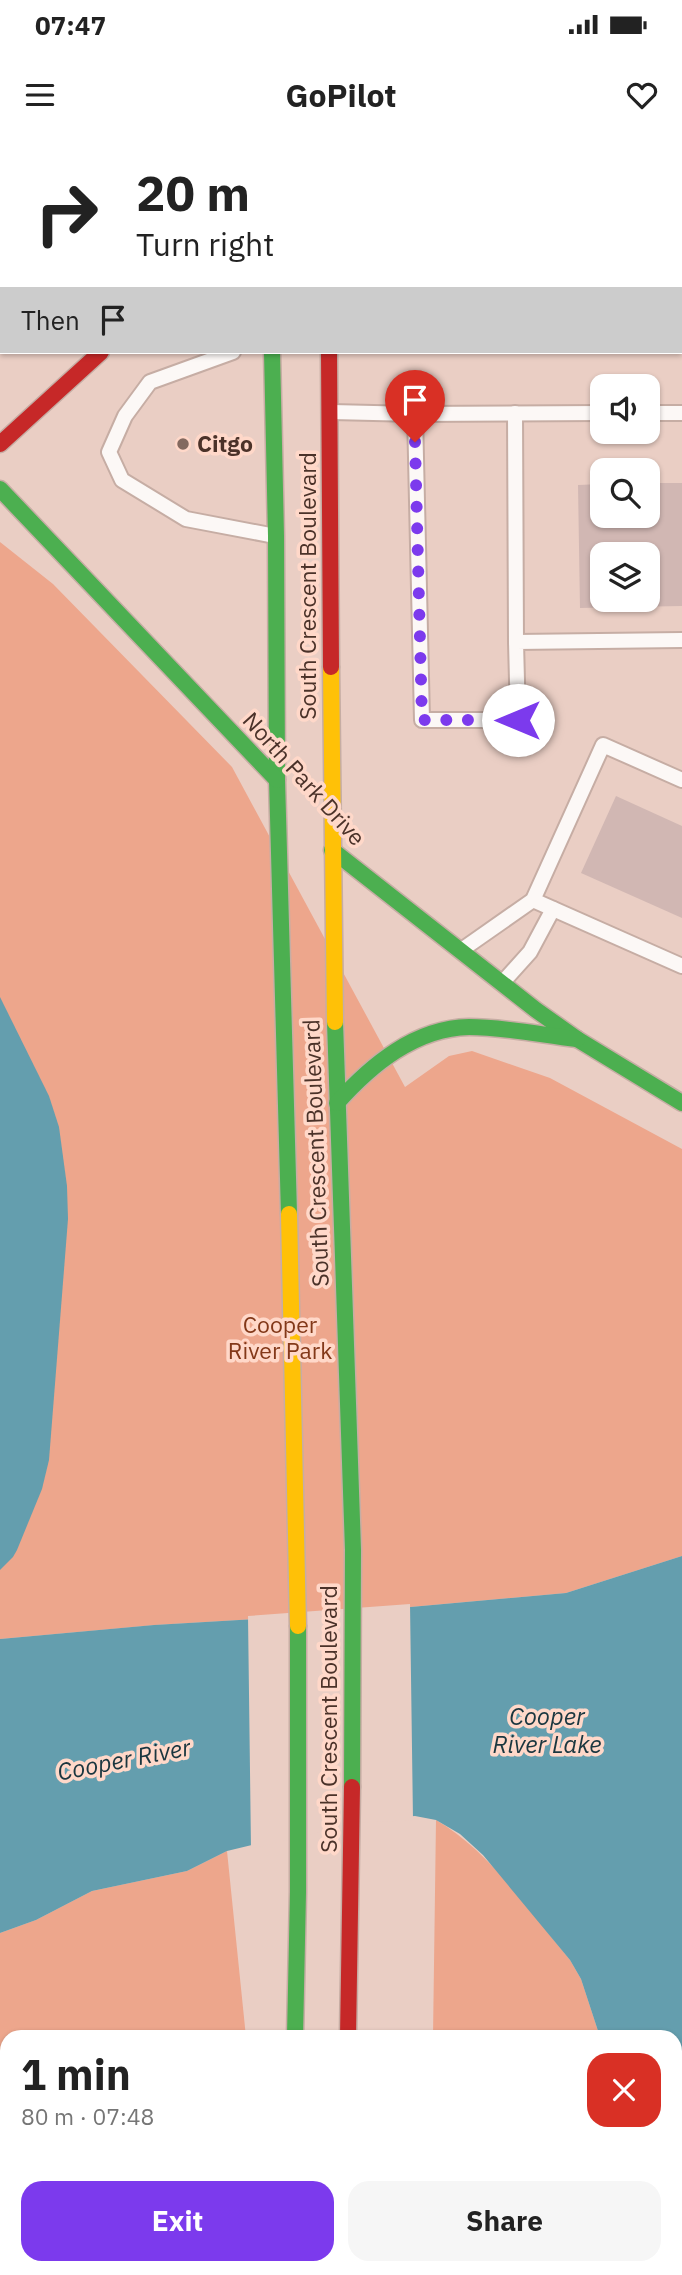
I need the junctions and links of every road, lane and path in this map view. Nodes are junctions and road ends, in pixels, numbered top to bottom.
1 (98, 354) edge
2 (227, 354) edge
3 (272, 354) edge
4 (329, 354) edge
5 (330, 411) junction
6 (515, 413) junction
7 (590, 413) edge
8 (660, 413) edge
9 (682, 413) edge
10 (415, 414) junction
11 (0, 444) edge
12 (0, 489) edge
13 (276, 536) junction
14 (682, 640) edge
15 (516, 642) junction
16 (277, 780) junction
17 (682, 780) edge
18 (293, 800) dead end
19 (316, 830) dead end
20 (332, 850) junction
21 (533, 900) junction
22 (554, 909) junction
23 (460, 951) junction
24 (682, 966) edge
25 (502, 984) junction
26 (577, 1038) junction
27 (337, 1103) junction
28 (682, 1103) edge
29 (295, 2030) edge
30 (348, 2030) edge

1 - 11 main road
2 - 13 lane
3 - 13 main road, South Crescent Boulevard
4 - 5 main road, South Crescent Boulevard
5 - 10 lane
5 - 20 main road, South Crescent Boulevard
6 - 7 lane
6 - 10 lane
6 - 15 lane
8 - 9 lane
10 - 15 lane
12 - 16 main road, North Park Drive
13 - 16 main road, South Crescent Boulevard
14 - 15 lane
16 - 18 main road, North Park Drive
16 - 29 main road, South Crescent Boulevard
17 - 21 lane
19 - 20 main road, North Park Drive
20 - 23 main road, North Park Drive
20 - 27 main road, South Crescent Boulevard
21 - 22 lane
21 - 23 lane
22 - 24 lane
22 - 25 lane
23 - 25 main road, North Park Drive
25 - 26 main road, North Park Drive
26 - 27 main road
26 - 28 main road, North Park Drive
27 - 30 main road, South Crescent Boulevard

